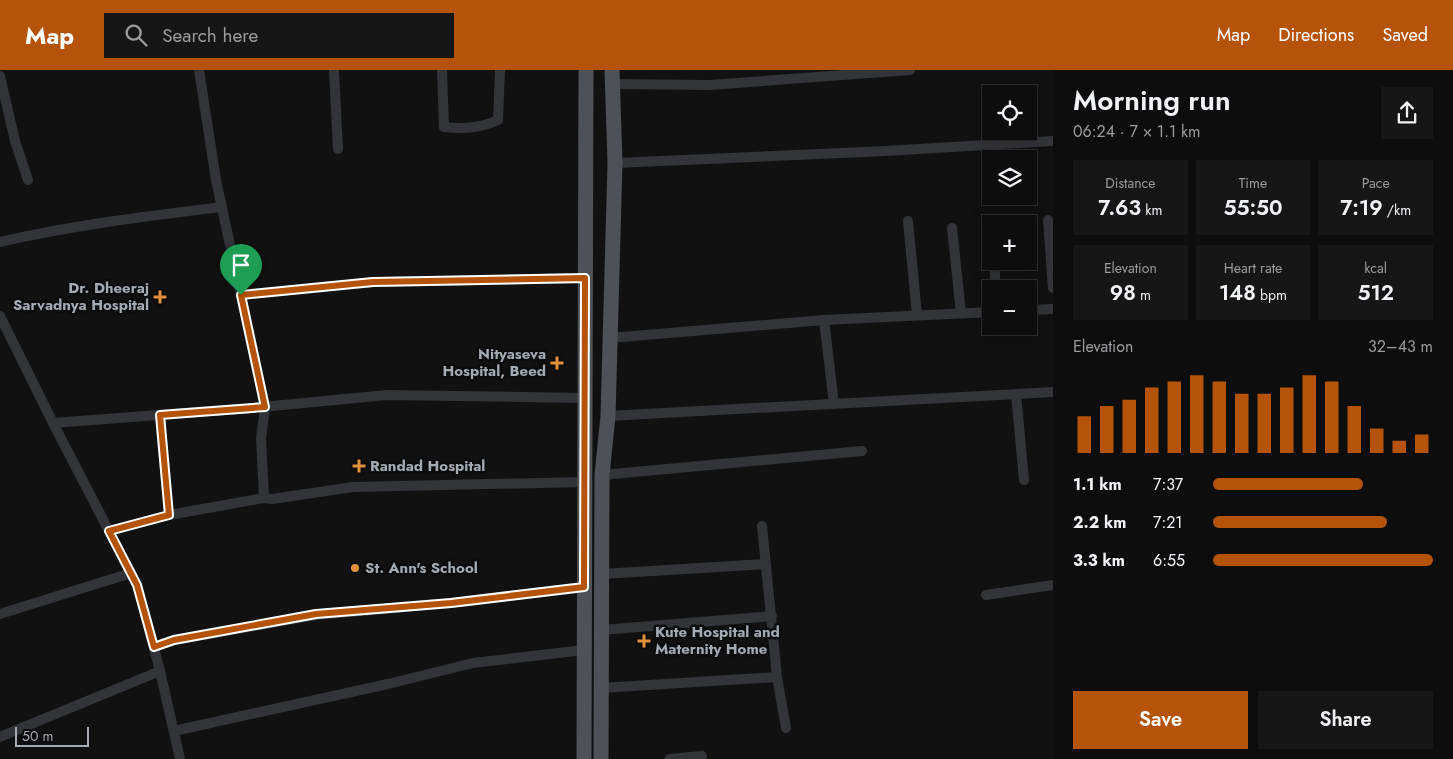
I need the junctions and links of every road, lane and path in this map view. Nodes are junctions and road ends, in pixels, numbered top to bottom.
1 (199, 70) edge
2 (334, 70) edge
3 (442, 70) edge
4 (500, 70) edge
5 (586, 70) edge
6 (910, 70) edge
7 (0, 76) edge
8 (612, 77) edge
9 (1053, 141) edge
10 (338, 149) dead end
11 (614, 163) junction
12 (28, 180) dead end
13 (222, 207) junction
14 (1048, 220) dead end
15 (908, 221) dead end
16 (952, 228) dead end
17 (0, 242) edge
18 (585, 278) junction
19 (1053, 288) edge
20 (241, 295) junction
21 (1053, 309) edge
22 (1037, 310) edge
23 (982, 312) edge
24 (960, 313) junction
25 (0, 316) edge
26 (917, 316) junction
27 (824, 320) junction
28 (610, 338) junction
29 (1053, 392) edge
30 (1016, 394) junction
31 (585, 398) junction
32 (834, 404) junction
33 (265, 407) junction
34 (160, 415) junction
35 (608, 416) junction
36 (53, 423) junction
37 (862, 452) dead end
38 (602, 475) junction
39 (1024, 480) dead end
40 (585, 482) junction
41 (264, 498) junction
42 (169, 515) junction
43 (762, 526) dead end
44 (109, 531) junction
45 (766, 564) junction
46 (131, 573) junction
47 (602, 574) junction
48 (1053, 585) edge
49 (584, 587) junction
50 (986, 594) dead end
51 (0, 614) edge
52 (772, 616) junction
53 (602, 630) junction
54 (154, 647) junction
55 (584, 650) junction
56 (160, 671) junction
57 (777, 676) junction
58 (601, 688) junction
59 (786, 728) dead end
60 (174, 731) junction
61 (0, 737) edge
62 (702, 756) dead end
63 (180, 759) edge
64 (584, 759) edge
65 (601, 759) edge
66 (670, 759) edge

1 - 13 street
2 - 10 street
3 - 4 street
5 - 18 main road
6 - 8 street
7 - 12 street
8 - 11 main road
9 - 11 street
11 - 28 main road
13 - 17 street
13 - 20 street
14 - 19 street
15 - 26 street
16 - 24 street
18 - 20 street
18 - 31 main road
20 - 33 street
21 - 22 street
23 - 24 street
24 - 26 street
25 - 36 street
26 - 27 street
27 - 28 street
27 - 32 street
28 - 35 main road
29 - 30 street
30 - 32 street
30 - 39 street
31 - 33 street
31 - 40 main road
32 - 35 street
33 - 34 street
33 - 41 street
34 - 36 street
34 - 42 street
35 - 38 main road
36 - 44 street
37 - 38 street
38 - 47 main road
40 - 41 street
40 - 49 main road
41 - 42 street
42 - 44 street
43 - 45 street
44 - 46 street
45 - 47 street
45 - 52 street
46 - 51 street
46 - 54 street
47 - 53 main road
48 - 50 street
49 - 54 street
49 - 55 main road
52 - 53 street
52 - 57 street
53 - 58 main road
54 - 56 street
55 - 60 street
55 - 64 main road
56 - 60 street
56 - 61 street
57 - 58 street
57 - 59 street
58 - 65 main road
60 - 63 street
62 - 66 street

